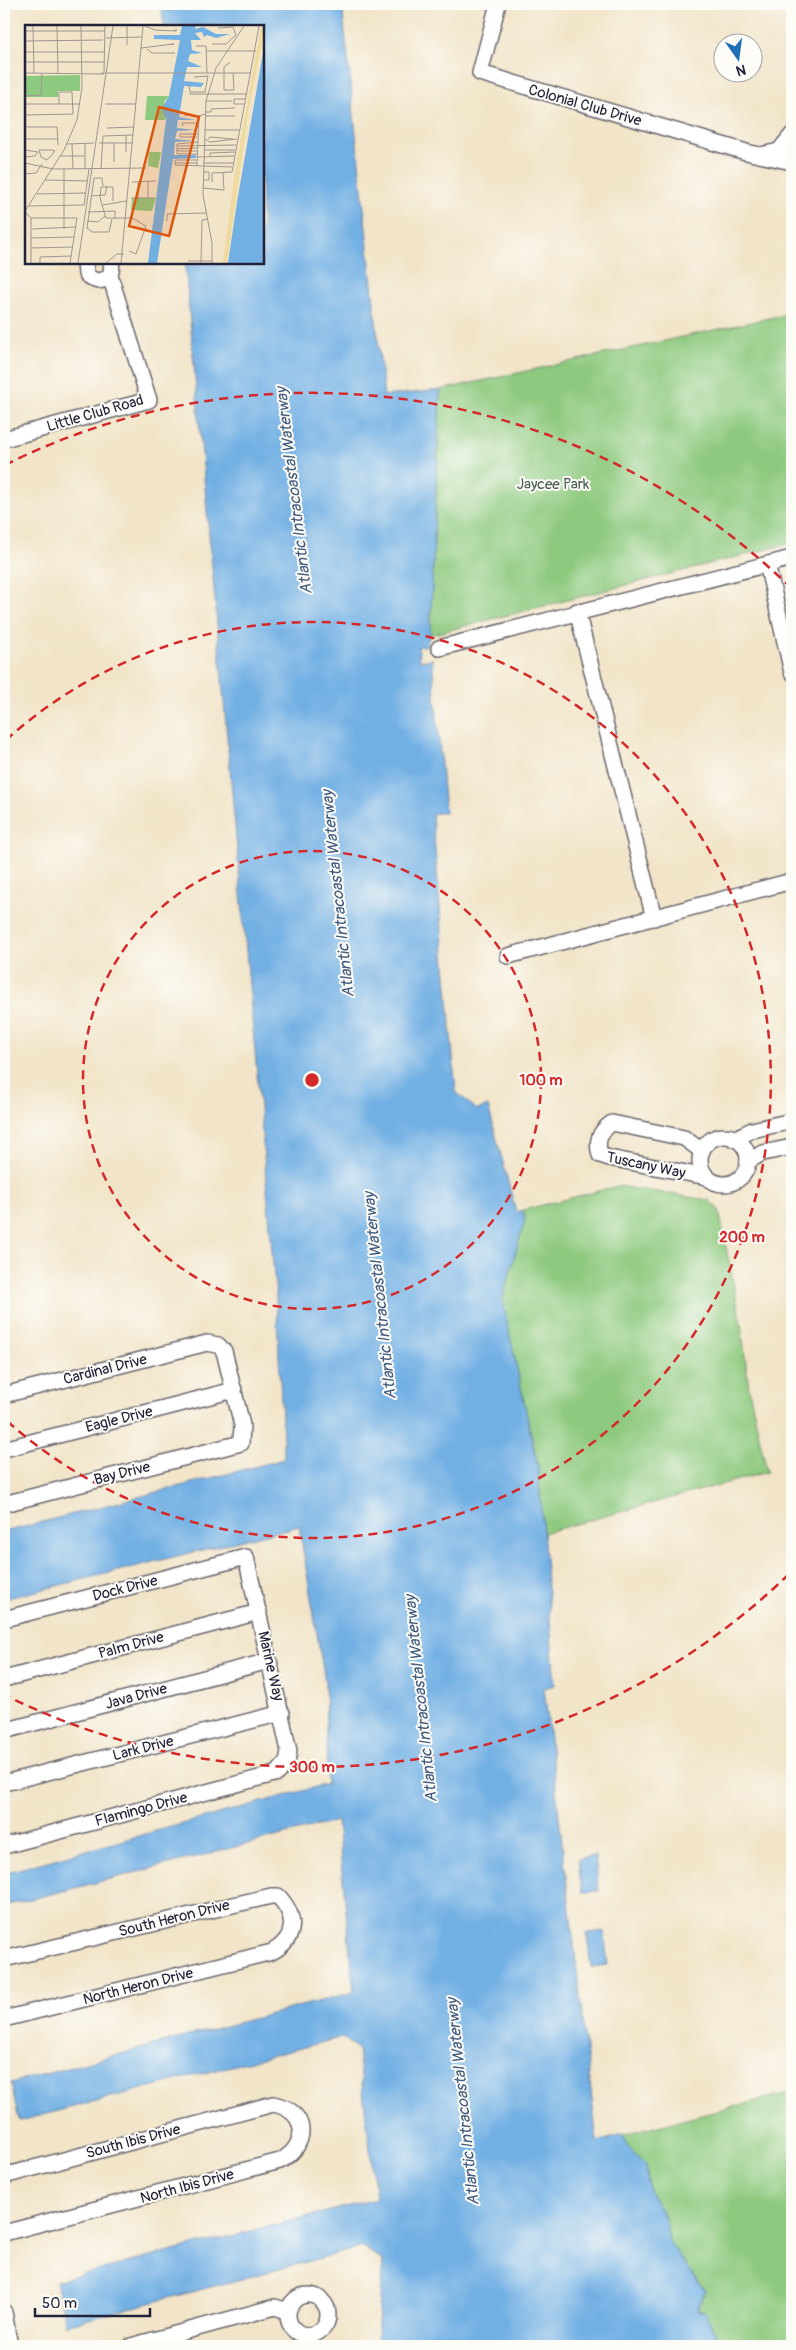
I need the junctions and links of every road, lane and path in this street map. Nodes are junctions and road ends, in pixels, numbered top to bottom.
1 (498, 4) edge
2 (792, 135) edge
3 (760, 156) junction
4 (792, 162) edge
5 (85, 264) edge
6 (111, 269) edge
7 (4, 439) edge
8 (792, 558) edge
9 (767, 564) junction
10 (577, 611) junction
11 (439, 648) dead end
12 (792, 672) edge
13 (792, 881) edge
14 (654, 918) junction
15 (508, 956) dead end
16 (792, 1121) edge
17 (734, 1139) junction
18 (792, 1146) edge
19 (702, 1151) junction
20 (748, 1161) junction
21 (707, 1177) junction
22 (234, 1390) junction
23 (4, 1395) edge
24 (4, 1449) edge
25 (4, 1504) edge
26 (246, 1557) joint
27 (259, 1612) junction
28 (4, 1619) edge
29 (269, 1661) junction
30 (4, 1678) edge
31 (282, 1713) junction
32 (4, 1731) edge
33 (278, 1773) joint
34 (4, 1783) edge
35 (4, 1846) edge
36 (272, 1952) joint
37 (4, 1960) edge
38 (4, 2019) edge
39 (263, 2106) joint
40 (4, 2176) edge
41 (4, 2233) edge
42 (288, 2310) dead end
43 (4, 2312) edge
44 (10, 2346) edge
45 (131, 2346) edge

1 - 3 street, Colonial Club Drive
2 - 3 street
3 - 4 street, Colonial Club Drive
5 - 6 street, Little Club Road
6 - 7 street, Little Club Road
8 - 9 street
9 - 10 street
9 - 12 street
10 - 11 street
10 - 14 street
13 - 14 street
14 - 15 street
16 - 17 street, Tuscany Way
17 - 19 street, Tuscany Way
17 - 20 street
18 - 20 street
19 - 21 street, Tuscany Way
19 - 21 street, Tuscany Way
20 - 21 street, Tuscany Way
22 - 23 street, Cardinal Drive
22 - 24 street, Eagle Drive
22 - 25 street, Bay Drive
26 - 27 street, Marine Way
26 - 28 street, Dock Drive
27 - 29 street, Marine Way
27 - 30 street, Palm Drive
29 - 31 street, Marine Way
29 - 32 street, Java Drive
31 - 33 street, Marine Way
31 - 34 street, Lark Drive
33 - 35 street, Flamingo Drive
36 - 37 street, South Heron Drive
36 - 38 street, North Heron Drive
39 - 40 street, South Ibis Drive
39 - 41 street, North Ibis Drive
42 - 45 street
43 - 44 street

